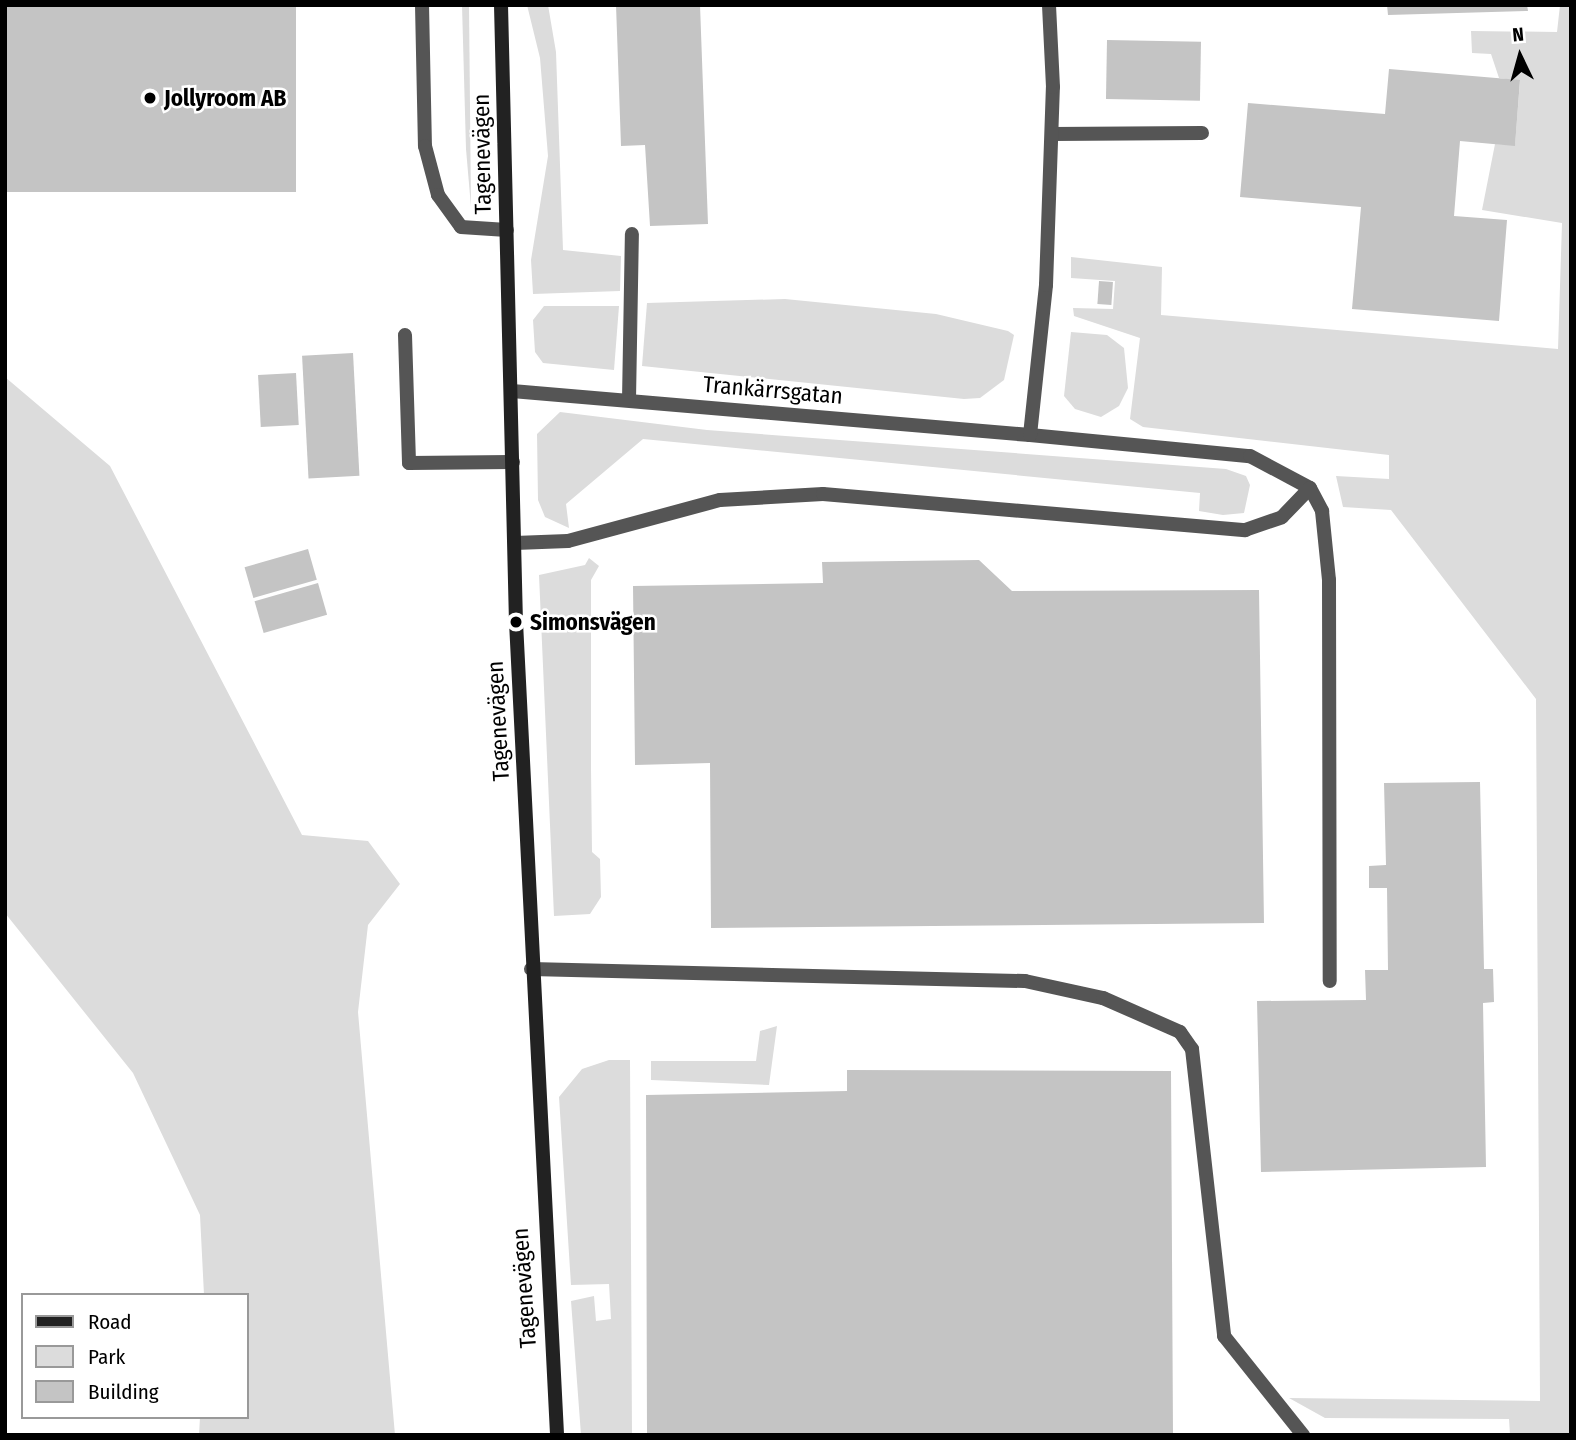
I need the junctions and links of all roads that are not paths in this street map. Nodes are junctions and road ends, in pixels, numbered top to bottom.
1 (422, 5) edge
2 (501, 5) edge
3 (1049, 5) edge
4 (1202, 133) dead end
5 (1052, 134) junction
6 (507, 230) junction
7 (632, 234) dead end
8 (405, 335) dead end
9 (512, 391) junction
10 (629, 400) junction
11 (1030, 435) junction
12 (513, 462) junction
13 (1310, 488) junction
14 (515, 543) junction
15 (531, 969) junction
16 (1330, 981) dead end
17 (557, 1435) edge
18 (1303, 1435) edge

1 - 6 street
2 - 6 street, Tagenevägen
3 - 5 street
4 - 5 street
5 - 11 street
6 - 9 street, Tagenevägen
7 - 10 street
8 - 12 street
9 - 10 street, Trankärrsgatan
9 - 12 street, Tagenevägen
10 - 11 street, Trankärrsgatan
11 - 13 street, Trankärrsgatan
12 - 14 street, Tagenevägen
13 - 14 street
13 - 16 street
14 - 15 street, Tagenevägen
15 - 17 street, Tagenevägen
15 - 18 street

